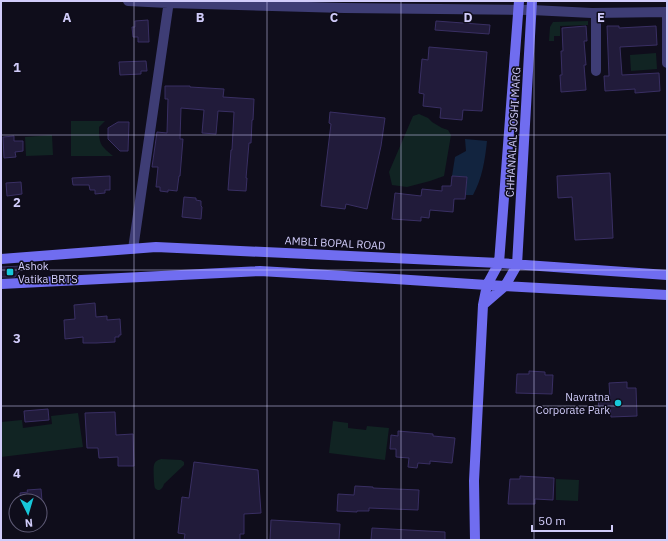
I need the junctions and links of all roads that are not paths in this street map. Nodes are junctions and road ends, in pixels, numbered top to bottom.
1 (128, 1) edge
2 (169, 2) edge
3 (519, 5) edge
4 (532, 5) edge
5 (667, 12) edge
6 (596, 13) junction
7 (667, 62) edge
8 (596, 71) dead end
9 (133, 249) junction
10 (1, 259) edge
11 (499, 263) junction
12 (517, 265) junction
13 (667, 275) edge
14 (1, 284) edge
15 (487, 285) junction
16 (505, 286) junction
17 (667, 295) edge
18 (483, 305) junction
19 (475, 540) edge

1 - 2 street
2 - 3 street
2 - 9 street
3 - 4 street
3 - 11 street, CHHANALAL JOSHI MARG
4 - 6 street
4 - 12 street, CHHANALAL JOSHI MARG
5 - 6 street
5 - 7 street
6 - 8 street
9 - 10 street, AMBLI BOPAL ROAD
9 - 11 street, AMBLI BOPAL ROAD
11 - 12 street, AMBLI BOPAL ROAD
11 - 15 street
12 - 13 street, AMBLI BOPAL ROAD
12 - 16 street
14 - 15 street
15 - 16 street
15 - 18 street
16 - 17 street
16 - 18 street
18 - 19 street

